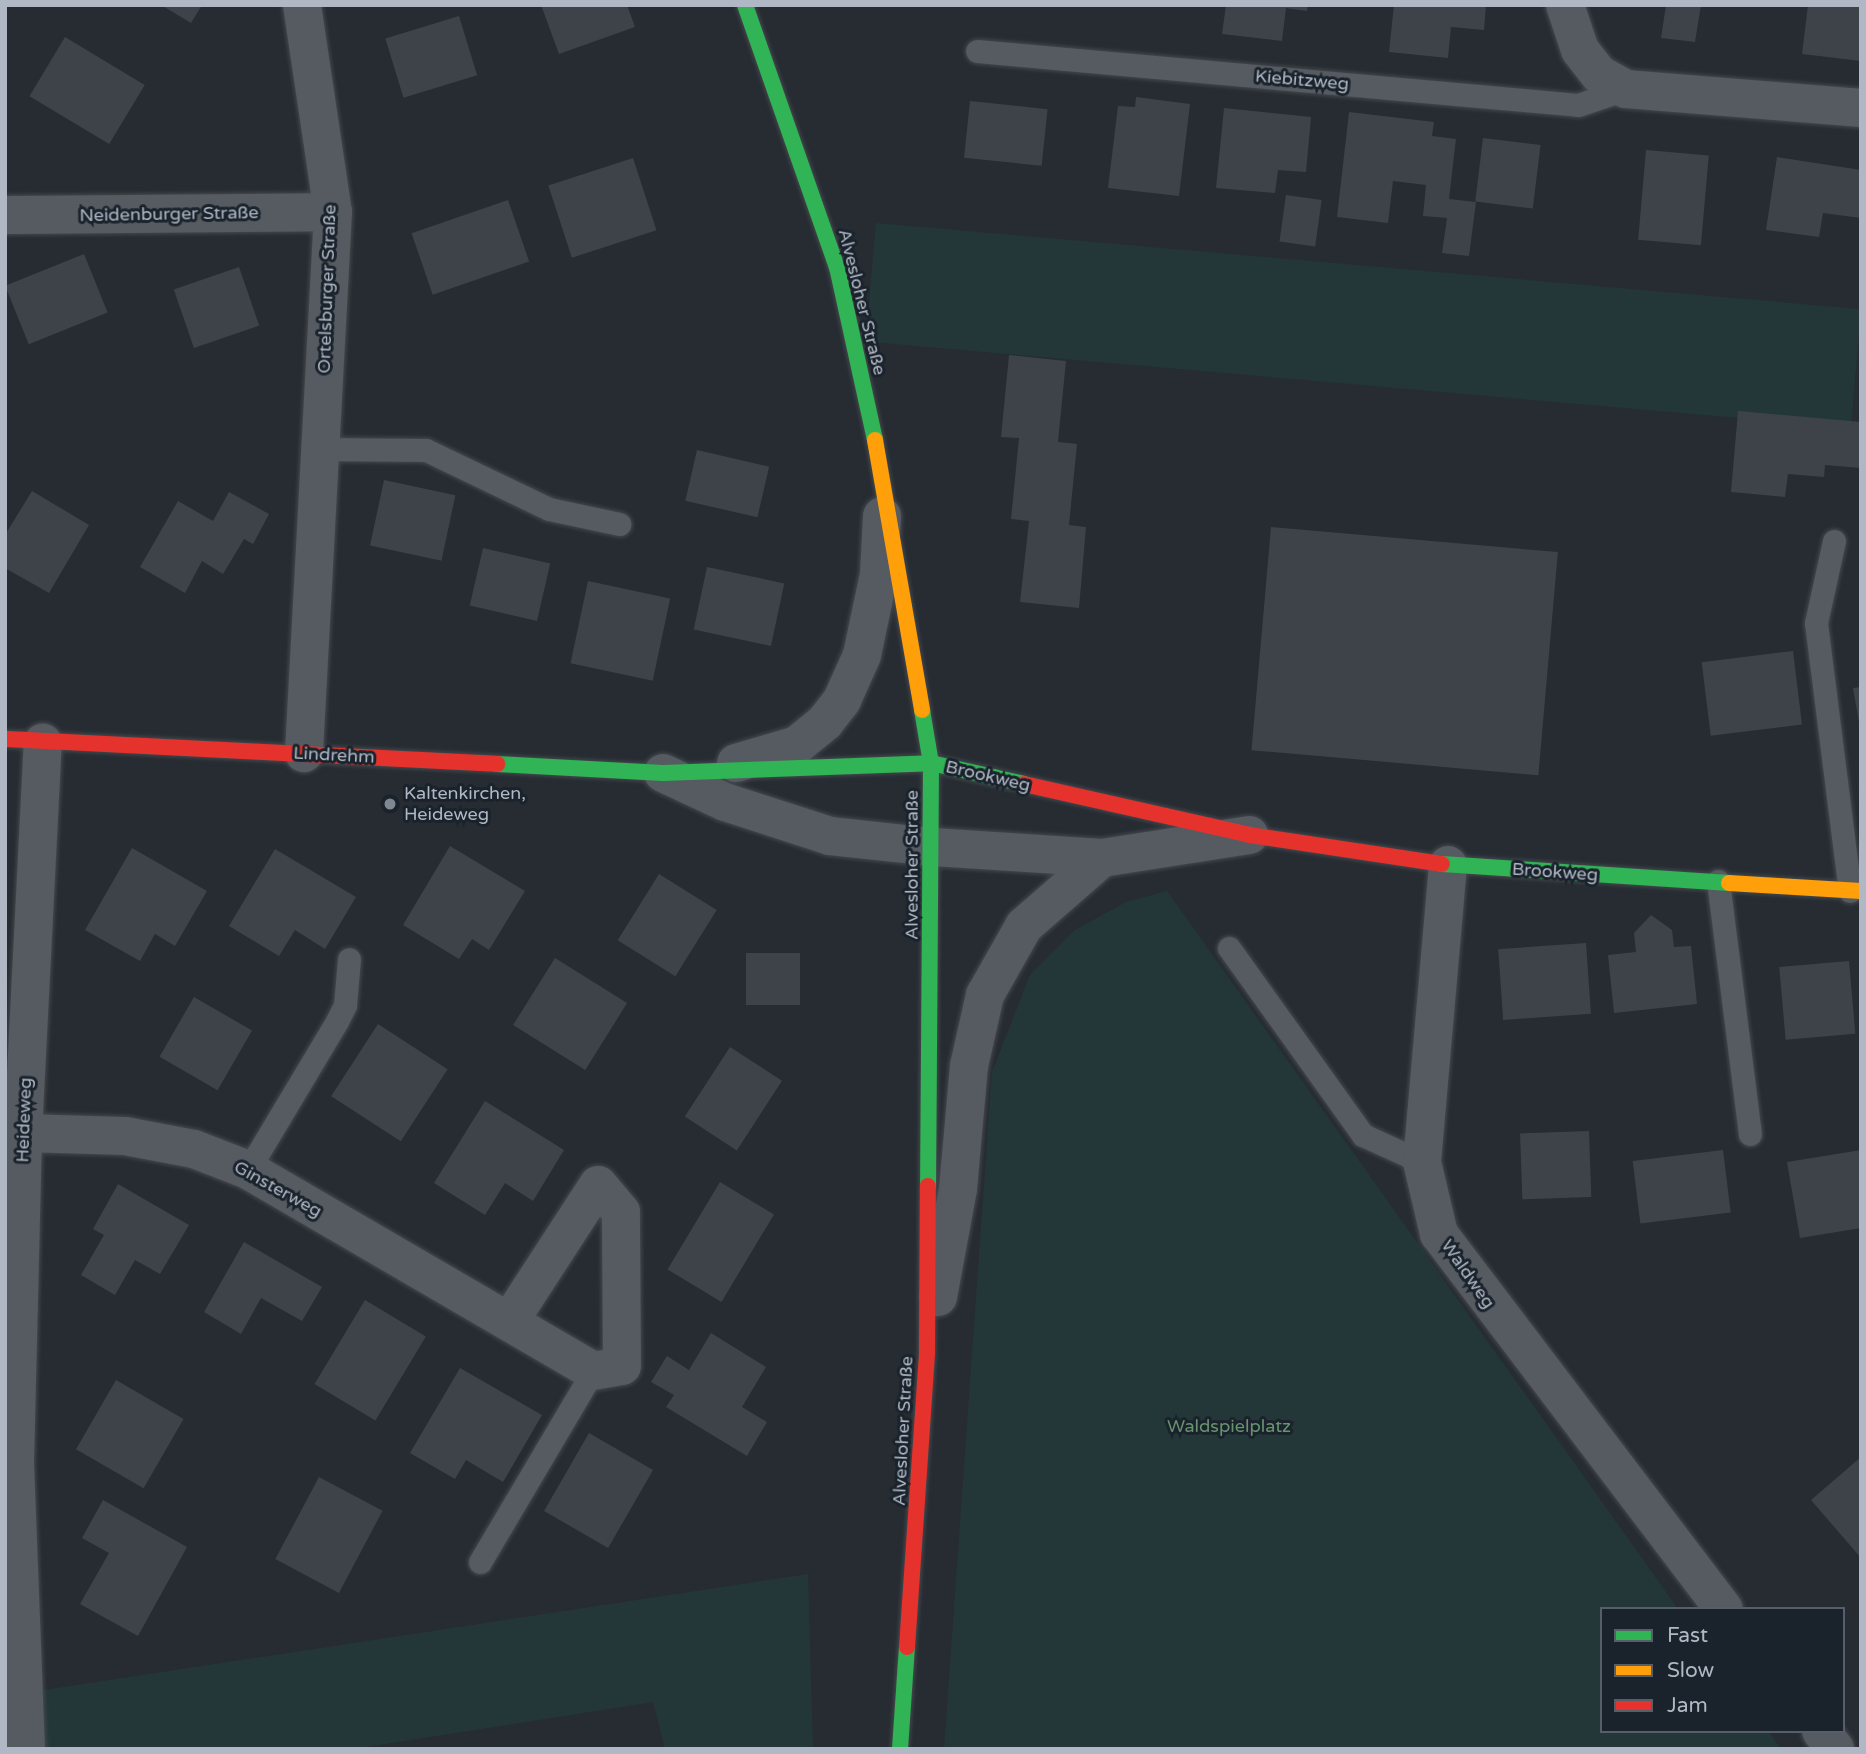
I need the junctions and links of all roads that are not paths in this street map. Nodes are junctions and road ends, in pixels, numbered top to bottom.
1 (302, 5) edge
2 (745, 5) edge
3 (1565, 5) edge
4 (976, 51) dead end
5 (1626, 89) junction
6 (1861, 108) edge
7 (333, 212) junction
8 (5, 215) edge
9 (320, 449) junction
10 (884, 479) junction
11 (619, 524) dead end
12 (1834, 541) dead end
13 (5, 739) edge
14 (43, 743) junction
15 (304, 753) junction
16 (930, 763) junction
17 (682, 773) junction
18 (1250, 835) junction
19 (933, 847) junction
20 (1102, 858) junction
21 (1448, 865) junction
22 (1718, 881) junction
23 (1855, 891) edge
24 (1229, 948) dead end
25 (349, 960) dead end
26 (23, 1133) junction
27 (1750, 1134) dead end
28 (1422, 1162) junction
29 (247, 1170) junction
30 (509, 1322) junction
31 (928, 1351) junction
32 (593, 1371) junction
33 (10, 1464) edge
34 (480, 1562) dead end
35 (1722, 1607) edge
36 (1823, 1733) edge
37 (26, 1749) edge
38 (900, 1749) edge
39 (1835, 1749) edge

1 - 7 street, Ortelsburger Straße
2 - 10 street, Alvesloher Straße
3 - 5 street, Kiebitzweg
4 - 5 lane, Kiebitzweg
5 - 6 street, Kiebitzweg
7 - 8 street, Neidenburger Straße
7 - 9 street, Ortelsburger Straße
9 - 11 lane
9 - 15 street, Ortelsburger Straße
10 - 16 street, Alvesloher Straße
10 - 17 street
12 - 23 lane
13 - 14 street, Lindrehm
14 - 15 street, Lindrehm
14 - 26 street, Heideweg
15 - 17 street, Lindrehm
16 - 17 street, Lindrehm
16 - 18 street, Brookweg
16 - 19 street, Alvesloher Straße
17 - 19 street, Lindrehm
18 - 20 street, Brookweg
18 - 21 street, Brookweg
19 - 20 street, Brookweg
19 - 31 street, Alvesloher Straße
20 - 31 street
21 - 22 street, Brookweg
21 - 28 street, Waldweg
22 - 23 street, Brookweg
22 - 27 lane
24 - 28 lane
25 - 29 lane
26 - 29 street, Ginsterweg
26 - 33 street, Heideweg
28 - 35 street, Waldweg
29 - 30 street, Ginsterweg
30 - 32 street, Ginsterweg
30 - 32 street
31 - 38 street, Alvesloher Straße
32 - 34 lane
33 - 37 street, Heideweg
36 - 39 street

